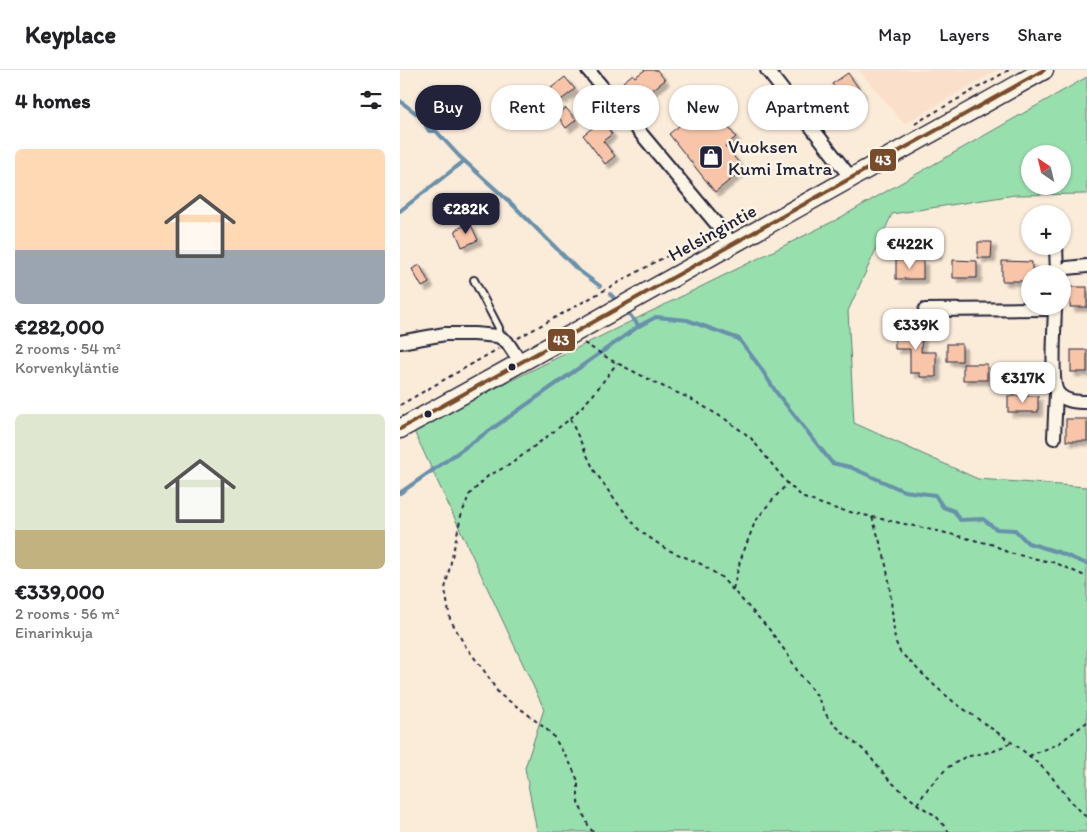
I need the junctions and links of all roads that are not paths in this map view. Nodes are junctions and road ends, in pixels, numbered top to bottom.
1 (588, 70) edge
2 (767, 70) edge
3 (1044, 70) edge
4 (851, 178) junction
5 (728, 239) junction
6 (1087, 266) edge
7 (1071, 268) edge
8 (474, 280) dead end
9 (1021, 308) edge
10 (924, 310) dead end
11 (1055, 315) edge
12 (498, 336) junction
13 (400, 342) edge
14 (521, 363) junction
15 (1056, 392) junction
16 (1087, 402) edge
17 (400, 429) edge
18 (1054, 438) dead end

1 - 5 street
2 - 4 street
3 - 4 main road, Helsingintie
4 - 5 main road, Helsingintie
5 - 14 main road, Helsingintie
6 - 7 street
8 - 12 lane
9 - 10 street
11 - 15 street
12 - 13 street
12 - 14 street
14 - 17 main road, Helsingintie
15 - 16 street
15 - 18 street

